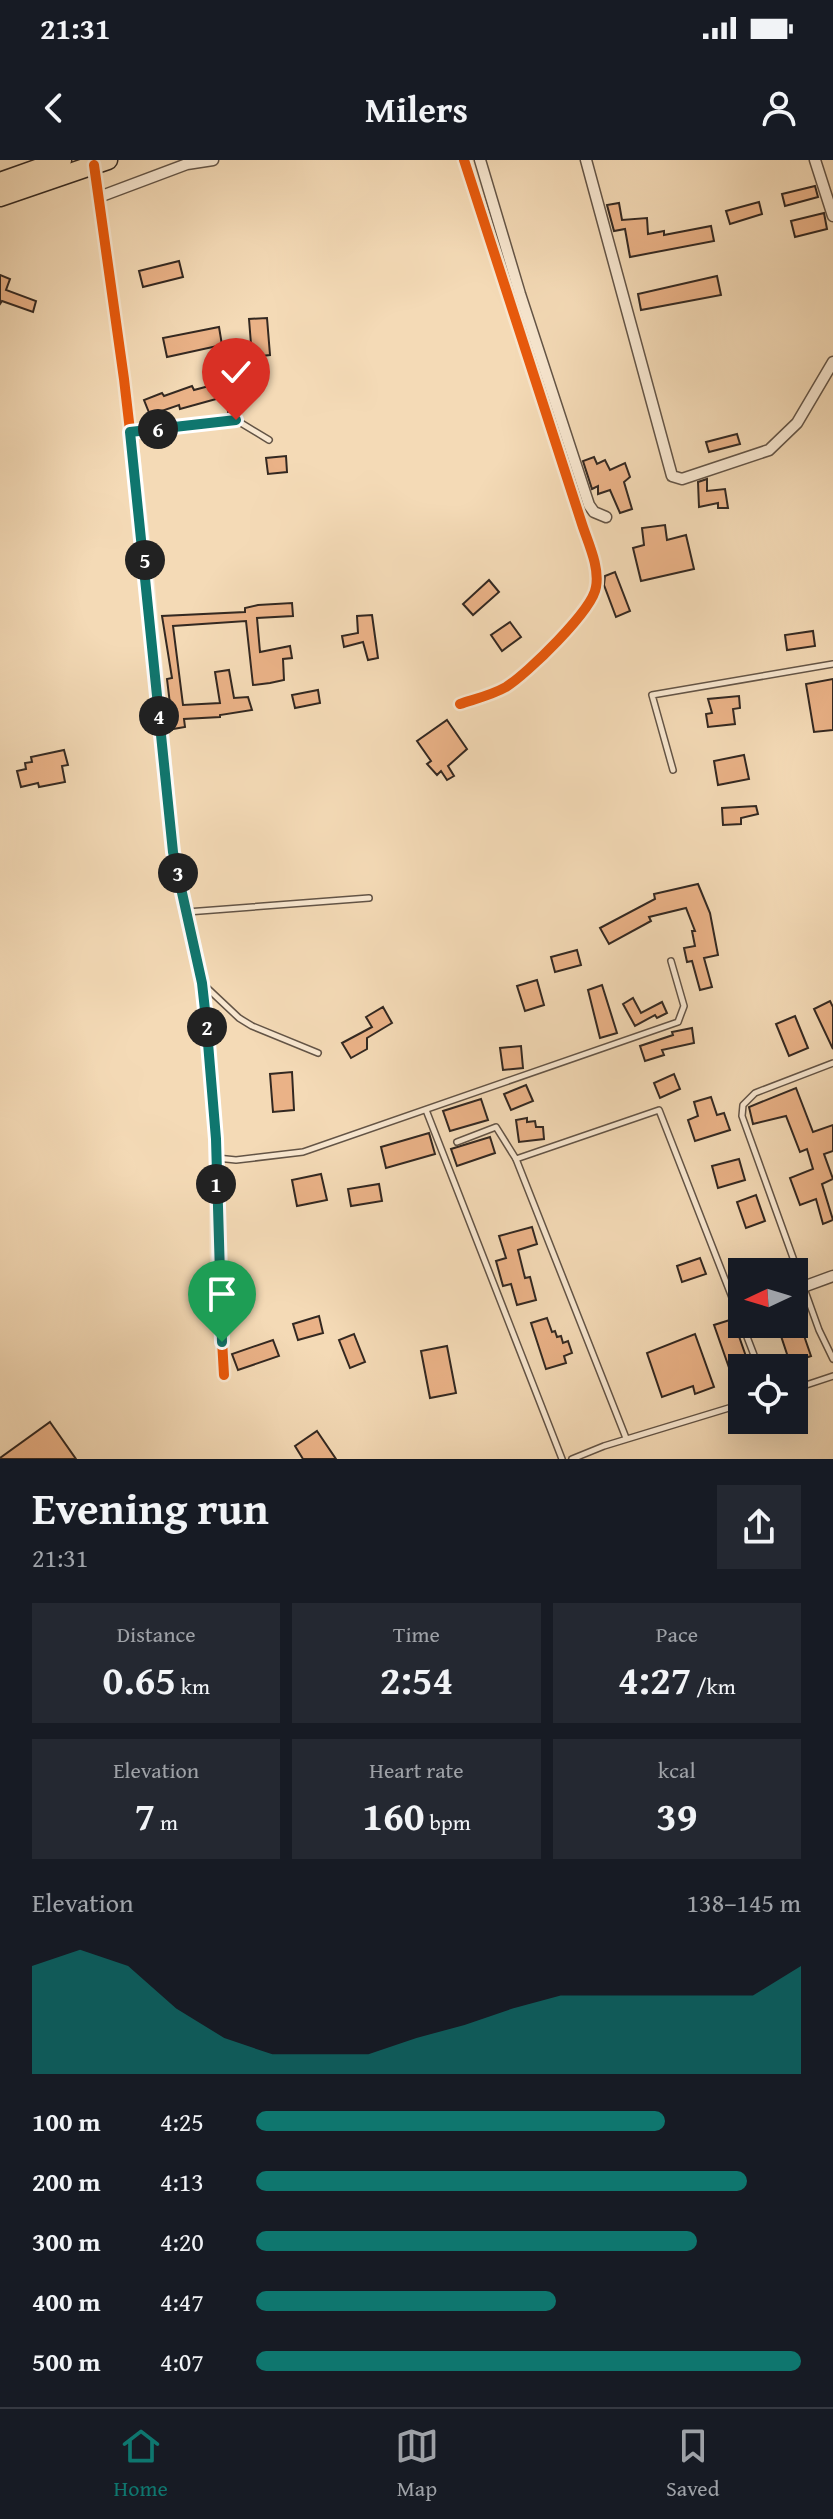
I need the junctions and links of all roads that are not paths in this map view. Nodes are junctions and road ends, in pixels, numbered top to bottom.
1 (62, 160) edge
2 (213, 160) edge
3 (464, 160) edge
4 (480, 160) edge
5 (586, 160) edge
6 (815, 160) edge
7 (101, 162) edge
8 (0, 182) edge
9 (0, 197) edge
10 (99, 197) junction
11 (833, 216) edge
12 (833, 362) edge
13 (130, 432) junction
14 (269, 440) dead end
15 (606, 517) dead end
16 (833, 664) edge
17 (460, 704) dead end
18 (673, 770) dead end
19 (369, 898) dead end
20 (186, 912) junction
21 (671, 961) dead end
22 (202, 983) junction
23 (318, 1053) dead end
24 (833, 1063) edge
25 (426, 1110) junction
26 (457, 1142) dead end
27 (216, 1158) junction
28 (516, 1159) junction
29 (793, 1258) edge
30 (833, 1276) edge
31 (808, 1285) edge
32 (728, 1288) edge
33 (808, 1299) edge
34 (833, 1359) edge
35 (224, 1375) dead end
36 (833, 1376) edge
37 (808, 1384) edge
38 (728, 1408) edge
39 (626, 1438) junction
40 (562, 1459) edge
41 (572, 1459) edge

1 - 8 highway
2 - 10 street
3 - 17 street
4 - 15 street
5 - 12 street
6 - 11 street
7 - 9 highway
7 - 10 street
10 - 13 street
13 - 14 lane
13 - 20 street
16 - 18 lane
19 - 20 lane
20 - 22 street
21 - 25 lane
22 - 23 lane
22 - 27 street
24 - 29 lane
25 - 27 lane
25 - 40 lane
26 - 28 lane
27 - 35 street
28 - 32 lane
28 - 39 lane
30 - 31 street
33 - 34 lane
36 - 37 lane
38 - 39 lane
39 - 41 lane

